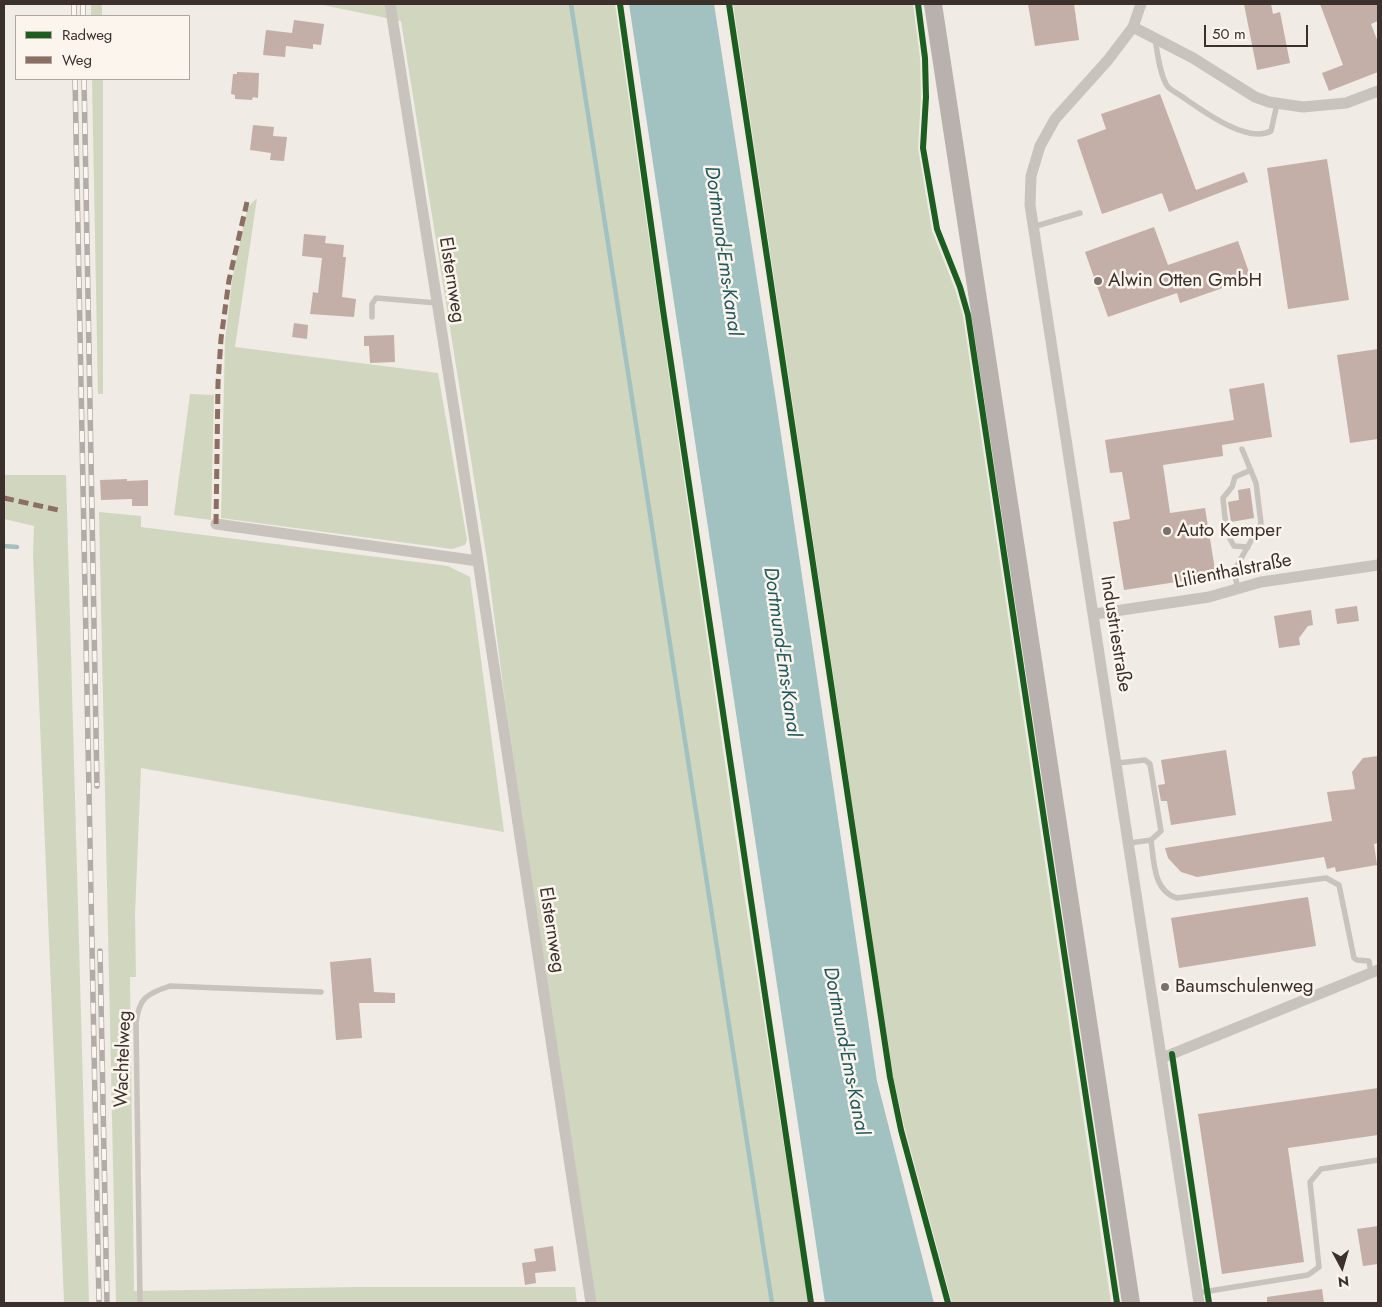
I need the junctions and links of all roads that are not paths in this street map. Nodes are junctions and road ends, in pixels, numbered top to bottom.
1 (390, 4) edge
2 (933, 4) edge
3 (1141, 4) edge
4 (1133, 27) junction
5 (1155, 38) junction
6 (1378, 91) edge
7 (1277, 104) junction
8 (1080, 213) dead end
9 (1033, 227) junction
10 (437, 303) junction
11 (372, 316) dead end
12 (1242, 449) dead end
13 (1251, 470) junction
14 (216, 524) dead end
15 (1248, 547) junction
16 (478, 561) junction
17 (1378, 564) edge
18 (1238, 589) junction
19 (1095, 614) junction
20 (1118, 763) junction
21 (1151, 840) junction
22 (1130, 843) junction
23 (1375, 971) edge
24 (321, 992) dead end
25 (1162, 1058) junction
26 (1378, 1160) edge
27 (1198, 1298) edge
28 (140, 1303) edge
29 (591, 1303) edge
30 (1131, 1303) edge

1 - 10 street, Elsternweg
2 - 30 main road
3 - 4 street, Industriestraße
4 - 5 street
4 - 9 street, Industriestraße
5 - 7 street
5 - 7 lane
6 - 7 street
8 - 9 lane
9 - 19 street, Industriestraße
10 - 11 lane
10 - 16 street, Elsternweg
12 - 13 lane
13 - 15 lane
13 - 15 lane
14 - 16 street
15 - 18 lane
16 - 29 street, Elsternweg
17 - 18 street, Lilienthalstraße
18 - 19 street, Lilienthalstraße
19 - 20 street, Industriestraße
20 - 21 lane
20 - 22 street, Industriestraße
21 - 22 lane
21 - 23 lane
22 - 25 street, Industriestraße
23 - 25 street
24 - 28 lane, Wachtelweg
25 - 27 street, Industriestraße
26 - 27 lane

